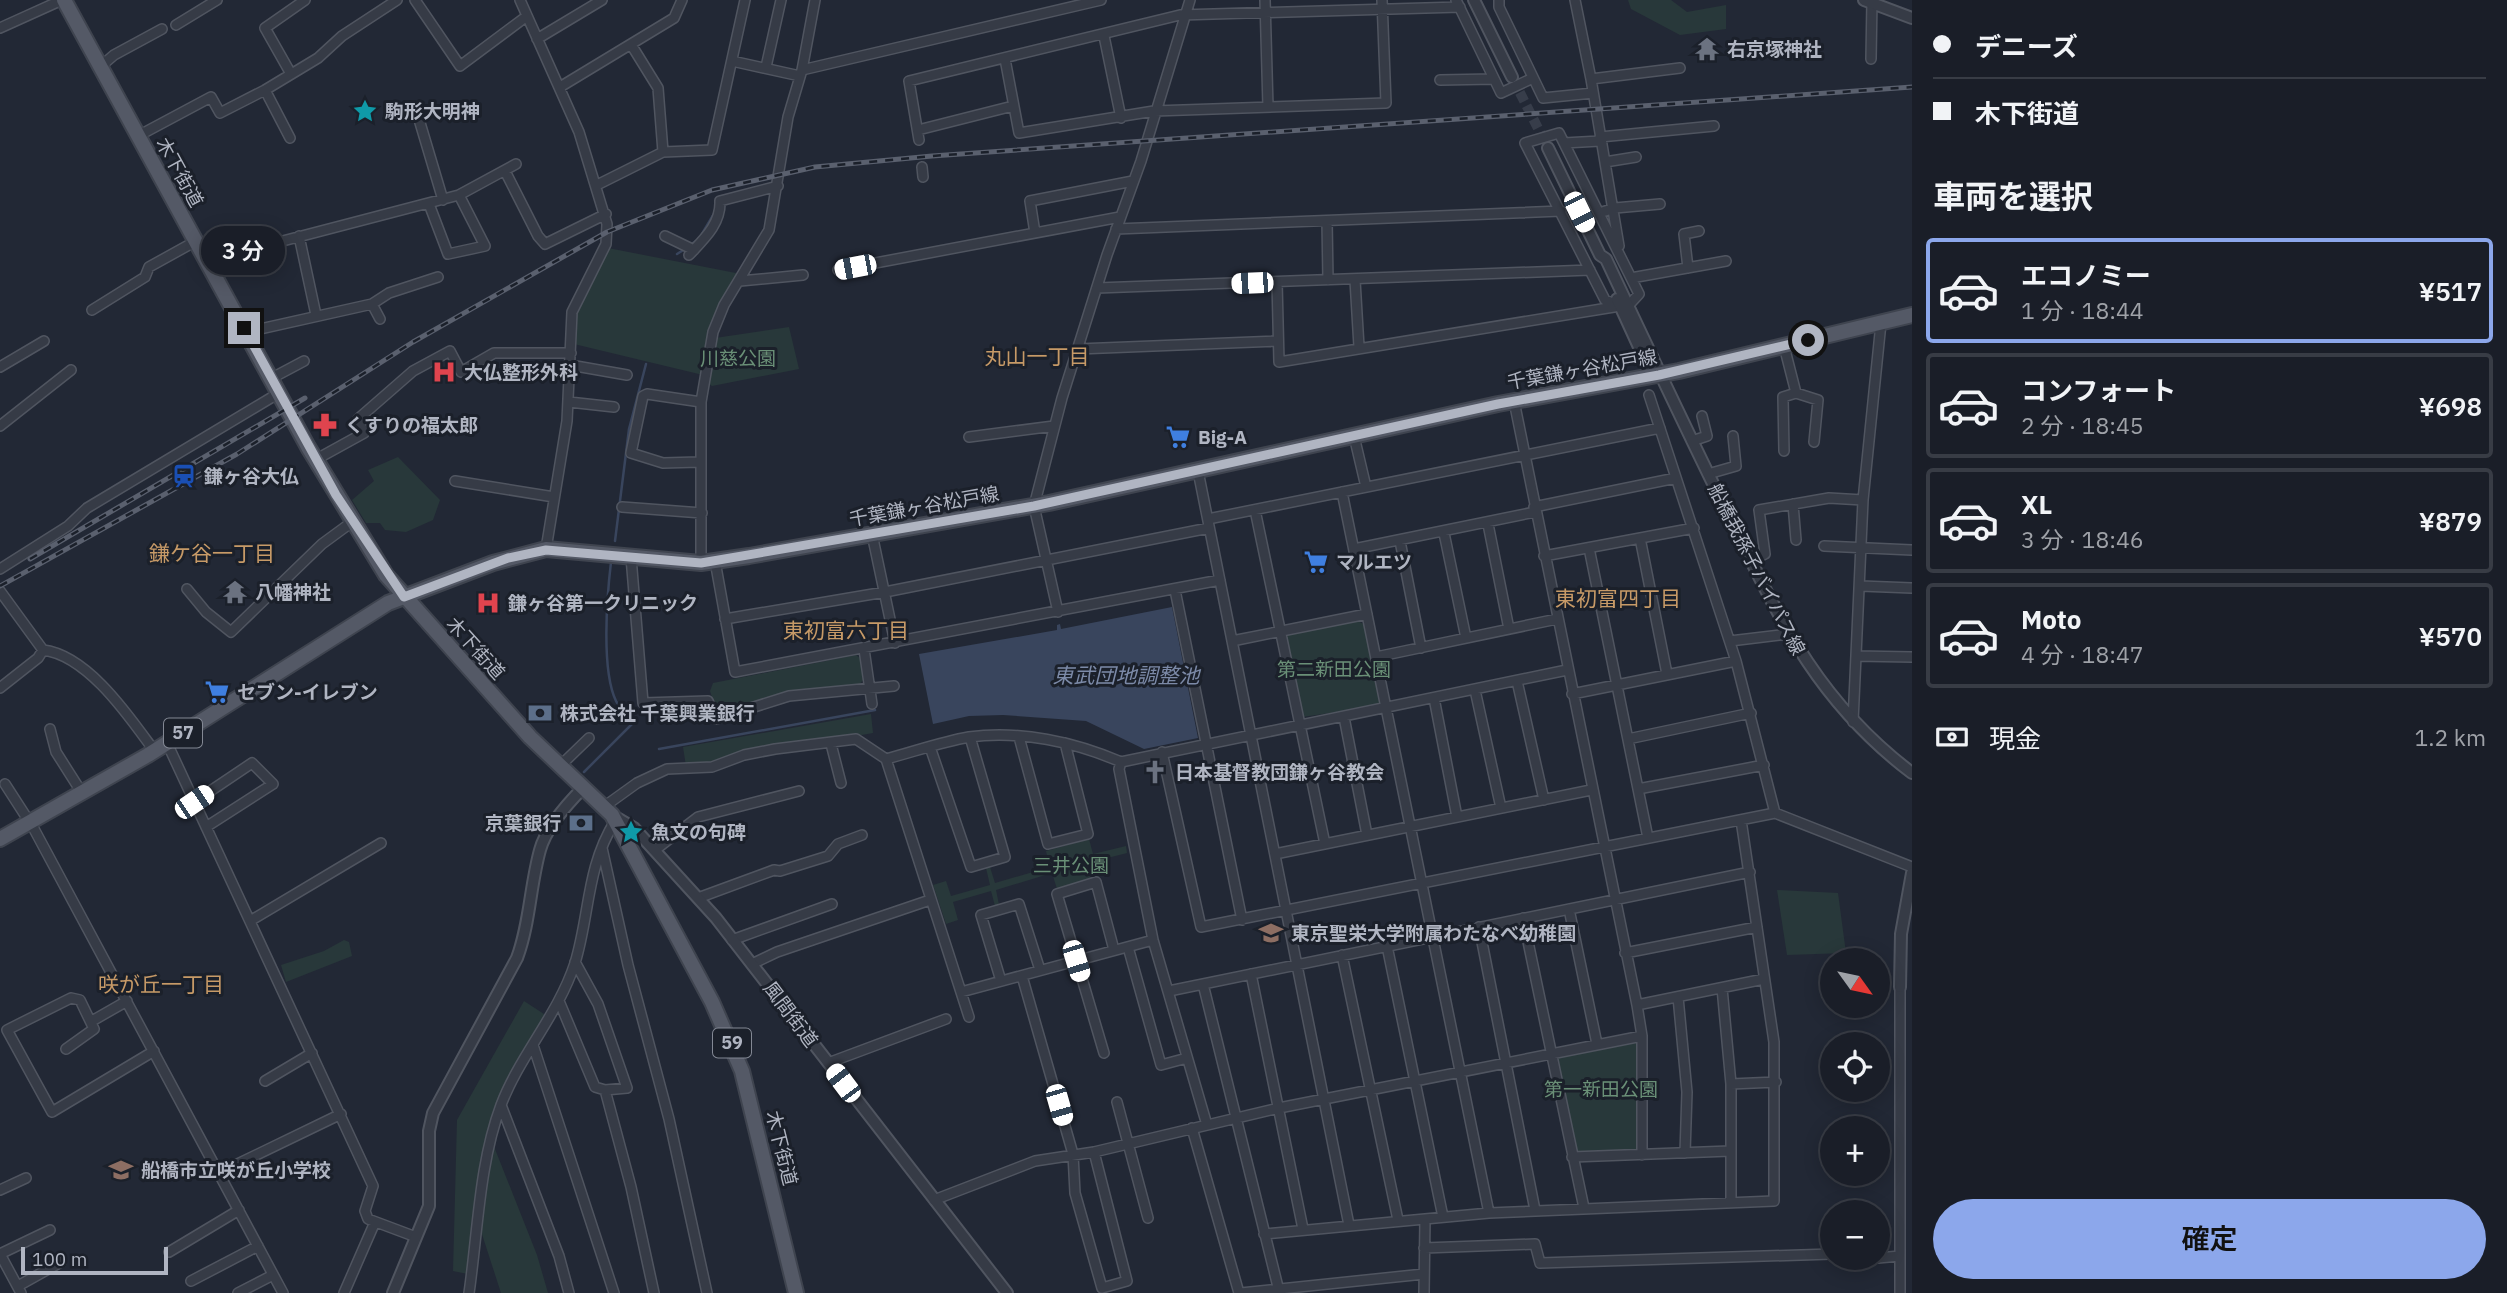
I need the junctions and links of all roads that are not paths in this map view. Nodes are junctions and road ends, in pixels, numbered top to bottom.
1 (63, 0) edge
2 (217, 0) edge
3 (305, 0) edge
4 (397, 0) edge
5 (415, 0) edge
6 (520, 0) edge
7 (602, 0) edge
8 (682, 0) edge
9 (746, 0) edge
10 (781, 0) edge
11 (815, 0) edge
12 (1101, 0) edge
13 (1190, 0) edge
14 (1265, 0) edge
15 (1474, 0) edge
16 (1499, 0) edge
17 (1575, 0) edge
18 (1869, 1) edge
19 (1458, 4) edge
20 (1382, 5) edge
21 (1265, 14) junction
22 (527, 16) junction
23 (1184, 16) junction
24 (1912, 18) edge
25 (176, 25) dead end
26 (0, 28) edge
27 (162, 29) dead end
28 (1104, 36) junction
29 (537, 39) junction
30 (632, 46) junction
31 (1005, 59) junction
32 (1871, 59) dead end
33 (732, 61) junction
34 (100, 67) junction
35 (766, 67) junction
36 (1680, 68) dead end
37 (801, 73) junction
38 (291, 74) junction
39 (1512, 77) tunnel mouth
40 (1533, 78) junction
41 (1494, 79) junction
42 (1591, 79) junction
43 (1440, 80) dead end
44 (560, 87) junction
45 (265, 90) junction
46 (1593, 93) junction
47 (1013, 106) junction
48 (1268, 107) junction
49 (1154, 111) junction
50 (418, 116) dead end
51 (1121, 118) junction
52 (1714, 126) dead end
53 (918, 130) junction
54 (138, 136) junction
55 (290, 138) dead end
56 (1600, 139) junction
57 (919, 140) dead end
58 (1564, 143) junction
59 (1548, 148) tunnel mouth
60 (663, 152) junction
61 (1636, 157) dead end
62 (1605, 162) junction
63 (516, 164) dead end
64 (505, 171) junction
65 (1133, 181) junction
66 (597, 186) junction
67 (778, 186) junction
68 (459, 195) junction
69 (443, 200) junction
70 (429, 204) junction
71 (1660, 204) dead end
72 (1615, 208) junction
73 (1561, 211) junction
74 (1599, 213) junction
75 (606, 214) junction
76 (1120, 217) junction
77 (1327, 221) junction
78 (1116, 229) junction
79 (1699, 231) dead end
80 (1035, 233) junction
81 (299, 236) junction
82 (665, 236) dead end
83 (196, 241) junction
84 (1620, 255) junction
85 (1726, 261) dead end
86 (1688, 268) junction
87 (838, 270) dead end
88 (1590, 270) junction
89 (214, 274) junction
90 (803, 275) dead end
91 (438, 277) dead end
92 (1631, 278) junction
93 (1328, 279) junction
94 (1355, 280) junction
95 (740, 281) junction
96 (1277, 282) junction
97 (1097, 288) junction
98 (372, 304) junction
99 (1624, 306) junction
100 (92, 310) dead end
101 (316, 315) junction
102 (1912, 316) edge
103 (380, 319) dead end
104 (1881, 323) junction
105 (247, 332) junction
106 (44, 341) dead end
107 (1278, 341) junction
108 (1784, 346) junction
109 (1359, 347) junction
110 (1078, 349) junction
111 (571, 353) junction
112 (304, 361) dead end
113 (570, 365) junction
114 (0, 368) edge
115 (71, 370) dead end
116 (626, 375) dead end
117 (1659, 375) junction
118 (272, 379) junction
119 (279, 393) junction
120 (1796, 393) junction
121 (1649, 395) dead end
122 (1514, 401) junction
123 (569, 402) junction
124 (701, 402) junction
125 (614, 407) dead end
126 (1702, 416) dead end
127 (0, 426) edge
128 (1054, 426) junction
129 (1660, 428) junction
130 (1354, 436) junction
131 (1732, 436) dead end
132 (969, 437) dead end
133 (1692, 441) junction
134 (1814, 442) dead end
135 (1784, 451) dead end
136 (1524, 455) junction
137 (316, 460) junction
138 (699, 462) junction
139 (1198, 471) junction
140 (1708, 474) junction
141 (1676, 478) junction
142 (455, 481) dead end
143 (1366, 487) junction
144 (1342, 492) junction
145 (554, 497) junction
146 (1863, 500) junction
147 (1793, 504) junction
148 (1034, 506) junction
149 (622, 507) dead end
150 (1255, 510) junction
151 (1535, 510) junction
152 (702, 513) junction
153 (352, 522) junction
154 (1208, 523) junction
155 (1488, 524) junction
156 (1693, 528) junction
157 (1444, 533) junction
158 (872, 534) junction
159 (1640, 538) junction
160 (1796, 540) dead end
161 (1400, 541) junction
162 (1824, 546) dead end
163 (1589, 548) junction
164 (1862, 548) junction
165 (1354, 549) junction
166 (546, 550) junction
167 (1912, 550) edge
168 (1544, 556) junction
169 (631, 557) junction
170 (1045, 559) junction
171 (1751, 561) junction
172 (708, 562) junction
173 (0, 569) edge
174 (1220, 580) junction
175 (1861, 586) junction
176 (187, 589) dead end
177 (1912, 589) edge
178 (1175, 590) junction
179 (0, 591) edge
180 (885, 592) junction
181 (404, 597) junction
182 (1058, 612) junction
183 (1367, 614) junction
184 (725, 619) junction
185 (1557, 619) junction
186 (1509, 629) junction
187 (1281, 630) junction
188 (1788, 634) junction
189 (1466, 638) junction
190 (1232, 641) junction
191 (1730, 641) junction
192 (895, 643) junction
193 (1421, 648) junction
194 (864, 649) junction
195 (43, 650) junction
196 (1856, 656) junction
197 (1376, 657) junction
198 (1912, 657) edge
199 (1736, 661) junction
200 (1567, 670) junction
201 (1667, 674) junction
202 (1517, 681) junction
203 (1617, 684) junction
204 (894, 686) dead end
205 (868, 687) junction
206 (0, 688) edge
207 (1475, 690) junction
208 (1572, 694) junction
209 (1434, 698) junction
210 (872, 704) dead end
211 (1386, 708) junction
212 (1751, 713) junction
213 (1344, 717) junction
214 (1853, 722) junction
215 (1301, 725) junction
216 (50, 729) dead end
217 (1251, 735) junction
218 (970, 737) junction
219 (1018, 737) junction
220 (589, 738) dead end
221 (1628, 738) junction
222 (167, 743) junction
223 (1065, 743) junction
224 (831, 744) junction
225 (150, 745) dead end
226 (1206, 745) junction
227 (930, 747) junction
228 (1162, 752) junction
229 (886, 759) junction
230 (1121, 762) junction
231 (1764, 765) junction
232 (560, 766) junction
233 (1912, 772) edge
234 (841, 783) dead end
235 (5, 784) dead end
236 (584, 787) junction
237 (1639, 789) junction
238 (1591, 790) junction
239 (799, 791) dead end
240 (82, 793) junction
241 (1544, 800) junction
242 (194, 802) junction
243 (1501, 808) junction
244 (1775, 813) junction
245 (611, 814) junction
246 (1457, 817) junction
247 (1741, 820) junction
248 (30, 822) junction
249 (206, 827) junction
250 (1410, 827) junction
251 (862, 835) dead end
252 (1367, 835) junction
253 (1648, 838) junction
254 (0, 839) edge
255 (381, 844) dead end
256 (1325, 844) junction
257 (1605, 847) junction
258 (602, 848) junction
259 (655, 850) junction
260 (1275, 854) junction
261 (1912, 867) edge
262 (1750, 872) junction
263 (1912, 873) edge
264 (1422, 885) junction
265 (1911, 892) edge
266 (698, 898) junction
267 (930, 900) junction
268 (1614, 900) junction
269 (832, 904) dead end
270 (1569, 909) junction
271 (1286, 912) junction
272 (1523, 918) junction
273 (1242, 920) junction
274 (250, 921) junction
275 (1757, 927) junction
276 (1479, 928) junction
277 (1433, 937) junction
278 (732, 940) junction
279 (1153, 940) junction
280 (1387, 946) junction
281 (1128, 947) junction
282 (1114, 950) junction
283 (1625, 953) junction
284 (1342, 955) junction
285 (1076, 961) junction
286 (575, 962) junction
287 (752, 964) junction
288 (1297, 965) junction
289 (1040, 970) junction
290 (1251, 974) junction
291 (1022, 976) junction
292 (1763, 979) junction
293 (1001, 981) junction
294 (1203, 984) junction
295 (1900, 987) joint
296 (1722, 988) junction
297 (1169, 991) junction
298 (961, 992) junction
299 (1678, 997) junction
300 (559, 1001) junction
301 (127, 1002) junction
302 (1637, 1005) junction
303 (970, 1017) dead end
304 (946, 1019) dead end
305 (92, 1021) junction
306 (1642, 1036) junction
307 (1597, 1044) junction
308 (533, 1045) junction
309 (66, 1049) dead end
310 (154, 1051) junction
311 (1104, 1053) dead end
312 (312, 1054) junction
313 (1550, 1056) junction
314 (1187, 1058) junction
315 (828, 1063) junction
316 (1507, 1064) junction
317 (1460, 1073) junction
318 (265, 1081) dead end
319 (1415, 1082) junction
320 (1776, 1082) junction
321 (1731, 1084) junction
322 (606, 1090) junction
323 (1371, 1091) junction
324 (1324, 1100) junction
325 (1117, 1102) dead end
326 (501, 1105) junction
327 (1279, 1108) junction
328 (341, 1114) junction
329 (1236, 1118) junction
330 (1207, 1125) junction
331 (1192, 1128) junction
332 (1128, 1143) junction
333 (1730, 1151) junction
334 (1094, 1152) junction
335 (1685, 1153) junction
336 (1073, 1154) junction
337 (1642, 1154) junction
338 (1573, 1157) junction
339 (219, 1173) junction
340 (26, 1178) dead end
341 (0, 1190) edge
342 (934, 1200) junction
343 (1731, 1202) junction
344 (1584, 1208) junction
345 (239, 1210) junction
346 (1535, 1210) junction
347 (1489, 1213) junction
348 (1148, 1217) dead end
349 (1443, 1217) junction
350 (1425, 1219) junction
351 (1398, 1220) junction
352 (375, 1222) junction
353 (1349, 1225) junction
354 (1303, 1229) junction
355 (50, 1230) dead end
356 (1264, 1234) junction
357 (416, 1237) junction
358 (258, 1246) junction
359 (1424, 1248) junction
360 (169, 1252) dead end
361 (0, 1254) edge
362 (1820, 1254) edge
363 (1900, 1256) junction
364 (1890, 1257) edge
365 (61, 1262) dead end
366 (1424, 1273) junction
367 (273, 1275) junction
368 (191, 1280) dead end
369 (1278, 1287) junction
370 (20, 1290) edge
371 (470, 1292) edge
372 (238, 1293) edge
373 (283, 1293) edge
374 (344, 1293) edge
375 (393, 1293) edge
376 (569, 1293) edge
377 (614, 1293) edge
378 (654, 1293) edge
379 (707, 1293) edge
380 (796, 1293) edge
381 (1007, 1293) edge
382 (1240, 1293) edge
383 (1424, 1293) edge
384 (1900, 1293) edge

1 - 26 street
1 - 34 main road, 木下街道 / 59
2 - 25 street
3 - 38 street
4 - 38 street
5 - 22 street
6 - 22 street
7 - 29 street
8 - 30 street
9 - 33 street
10 - 35 street
11 - 37 street
12 - 37 street
13 - 23 street
14 - 21 street
15 - 39 street
16 - 40 street
17 - 42 street
18 - 24 street
18 - 32 street
19 - 20 street
19 - 41 street
20 - 21 street
20 - 48 street
21 - 23 street
21 - 48 street
22 - 29 street
23 - 28 street
23 - 49 street
27 - 34 street
28 - 31 street
28 - 51 street
29 - 44 street
30 - 44 street
30 - 60 street
31 - 47 street
31 - 53 street
33 - 35 street
33 - 60 street
34 - 54 main road, 木下街道 / 59
35 - 37 street
36 - 42 street
37 - 67 street
38 - 45 street
40 - 41 street
40 - 46 street
41 - 43 street
42 - 46 street
44 - 66 street
45 - 54 street
45 - 55 street
46 - 56 street
47 - 51 street
47 - 53 street
48 - 49 street
49 - 51 street
49 - 65 street
50 - 69 street
52 - 56 street
53 - 57 street
54 - 83 main road, 木下街道 / 59
56 - 58 street
56 - 62 street
58 - 73 street
58 - 74 street
59 - 99 street, 船橋我孫子バイパス線
60 - 66 street
61 - 62 street
62 - 72 street
63 - 64 street
64 - 68 street
64 - 75 street
65 - 76 street
65 - 80 street
66 - 75 street
67 - 82 street
67 - 95 street
68 - 69 street
68 - 70 street
69 - 70 street
70 - 81 street
71 - 72 street
72 - 74 street
72 - 84 street
73 - 77 street
73 - 88 street
74 - 84 street
75 - 111 street
76 - 78 street
76 - 80 street
77 - 78 street
77 - 93 street
78 - 97 street
79 - 86 street
80 - 87 street
81 - 89 street
81 - 101 street
83 - 89 main road, 木下街道 / 59
83 - 100 street
84 - 92 street
85 - 86 street
86 - 92 street
88 - 94 street
88 - 99 street
89 - 105 main road, 木下街道 / 59
90 - 95 street
91 - 98 street
92 - 99 street
93 - 94 street
93 - 96 street
94 - 109 street
95 - 124 street
96 - 97 street
96 - 107 street
97 - 110 street
98 - 101 street
98 - 103 street
99 - 109 street
99 - 117 street, 船橋我孫子バイパス線
101 - 105 street
102 - 104 main road, 千葉鎌ヶ谷松戸線 / 57
104 - 108 main road, 千葉鎌ヶ谷松戸線 / 57
104 - 146 street
105 - 118 main road, 木下街道 / 59
106 - 114 street
107 - 109 street
107 - 110 street
108 - 117 main road, 千葉鎌ヶ谷松戸線 / 57
108 - 120 street
110 - 128 street
111 - 113 street
111 - 137 street
112 - 118 street
113 - 116 street
113 - 123 street
115 - 127 street
117 - 122 main road, 千葉鎌ヶ谷松戸線 / 57
117 - 133 street, 船橋我孫子バイパス線
118 - 119 main road, 木下街道 / 59
119 - 137 main road, 木下街道 / 59
119 - 173 street
120 - 134 street
120 - 135 street
121 - 129 street
122 - 130 main road, 千葉鎌ヶ谷松戸線 / 57
122 - 136 street
123 - 125 street
123 - 145 street
124 - 138 street
124 - 138 street
126 - 133 street
128 - 132 street
128 - 148 street
129 - 136 street
129 - 141 street
130 - 139 main road, 千葉鎌ヶ谷松戸線 / 57
130 - 143 street
131 - 140 street
133 - 140 street, 船橋我孫子バイパス線
136 - 143 street
136 - 151 street
137 - 153 main road, 木下街道 / 59
138 - 152 street
139 - 148 main road, 千葉鎌ヶ谷松戸線 / 57
139 - 154 street
140 - 171 street, 船橋我孫子バイパス線
141 - 151 street
141 - 156 street
142 - 145 street
143 - 144 street
144 - 150 street
144 - 165 street
145 - 166 street
146 - 147 street
146 - 164 street
147 - 160 street
147 - 171 street
148 - 158 main road, 千葉鎌ヶ谷松戸線 / 57
148 - 170 street
149 - 152 street
150 - 154 street
150 - 187 street
151 - 155 street
151 - 168 street
152 - 172 street
153 - 176 street
153 - 181 main road, 木下街道 / 59
154 - 170 street
154 - 174 street
155 - 157 street
155 - 186 street
156 - 159 street
156 - 191 street
157 - 161 street
157 - 189 street
158 - 172 main road, 千葉鎌ヶ谷松戸線 / 57
158 - 180 street
159 - 163 street
159 - 201 street
161 - 165 street
161 - 193 street
162 - 164 street
163 - 168 street
163 - 203 street
164 - 167 street
164 - 175 street
165 - 183 street
166 - 169 main road, 千葉鎌ヶ谷松戸線 / 57
166 - 181 main road, 千葉鎌ヶ谷松戸線 / 57
168 - 185 street
169 - 172 main road, 千葉鎌ヶ谷松戸線 / 57
169 - 205 street
170 - 180 street
170 - 182 street
171 - 188 street, 船橋我孫子バイパス線
172 - 184 street
174 - 178 street
174 - 190 street
175 - 177 street
175 - 196 street
178 - 182 street
178 - 226 street
179 - 195 street
180 - 184 street
180 - 192 street
181 - 222 main road, 千葉鎌ヶ谷松戸線 / 57
181 - 232 main road, 木下街道 / 59
182 - 192 street
183 - 187 street
183 - 197 street
184 - 194 street
185 - 186 street
185 - 200 street
186 - 189 street
187 - 190 street
187 - 215 street
188 - 191 street
188 - 214 street, 船橋我孫子バイパス線
189 - 193 street
190 - 217 street
191 - 199 street
192 - 194 street
193 - 197 street
194 - 205 street
195 - 206 street
195 - 225 street
196 - 198 street
196 - 214 street
197 - 211 street
199 - 201 street
199 - 212 street
200 - 202 street
200 - 208 street
201 - 203 street
202 - 207 street
202 - 241 street
203 - 208 street
203 - 221 street
204 - 205 street
205 - 210 street
207 - 209 street
207 - 243 street
208 - 238 street
209 - 211 street
209 - 246 street
211 - 213 street
211 - 250 street
212 - 221 street
212 - 231 street
213 - 215 street
213 - 252 street
214 - 233 street, 船橋我孫子バイパス線
215 - 217 street
215 - 256 street
216 - 240 street
217 - 226 street
217 - 260 street
218 - 219 street
218 - 227 street
218 - 227 street
219 - 223 street
219 - 223 street
220 - 232 street
221 - 237 street
222 - 240 main road, 千葉鎌ヶ谷松戸線 / 57
222 - 242 street
223 - 230 street
224 - 229 street
224 - 234 street
224 - 245 street
226 - 228 street
226 - 273 street
227 - 229 street
228 - 230 street
228 - 273 street
229 - 267 street
230 - 279 street
231 - 237 street
231 - 244 street
232 - 236 main road, 木下街道 / 59
235 - 248 street
236 - 245 main road, 木下街道 / 59
236 - 357 street
237 - 253 street
238 - 241 street
238 - 257 street
239 - 259 street
240 - 248 main road, 千葉鎌ヶ谷松戸線 / 57
241 - 243 street
242 - 249 street
242 - 249 street
243 - 246 street
244 - 247 street
244 - 261 street
245 - 258 street
245 - 259 street, 風間街道
245 - 380 main road, 木下街道 / 59
246 - 250 street
247 - 253 street
247 - 262 street
248 - 254 main road, 千葉鎌ヶ谷松戸線 / 57
248 - 301 street
249 - 274 street
250 - 252 street
250 - 264 street
251 - 266 street
252 - 256 street
253 - 257 street
255 - 274 street
256 - 260 street
257 - 264 street
257 - 268 street
258 - 286 street
258 - 379 street
259 - 266 street, 風間街道
260 - 271 street
262 - 268 street
262 - 275 street
263 - 265 street
264 - 271 street
264 - 277 street
265 - 295 street
266 - 278 street, 風間街道
267 - 287 street
267 - 298 street
268 - 270 street
268 - 283 street
269 - 278 street
270 - 272 street
270 - 307 street
271 - 273 street
271 - 288 street
272 - 276 street
272 - 313 street
274 - 312 street
275 - 283 street
275 - 292 street
276 - 277 street
276 - 316 street
277 - 280 street
277 - 317 street
278 - 287 street, 風間街道
279 - 281 street
279 - 297 street
280 - 284 street
280 - 319 street
281 - 282 street
281 - 314 street
282 - 285 street
282 - 285 street
283 - 302 street
284 - 288 street
284 - 323 street
285 - 289 street
285 - 311 street
286 - 300 street
286 - 322 street
287 - 315 street, 風間街道
288 - 290 street
288 - 324 street
289 - 291 street
289 - 293 street
290 - 294 street
290 - 327 street
291 - 293 street
291 - 336 street
292 - 296 street
292 - 320 street
293 - 298 street
294 - 297 street
294 - 329 street
295 - 363 street
296 - 299 street
296 - 321 street
297 - 314 street
298 - 303 street
299 - 302 street
299 - 335 street
300 - 308 street
300 - 322 street
301 - 305 street
301 - 310 street
302 - 306 street
304 - 315 street
305 - 309 street
305 - 310 street
306 - 307 street
306 - 337 street
307 - 313 street
308 - 326 street
308 - 377 street
310 - 339 street
312 - 318 street
312 - 328 street
313 - 316 street
313 - 338 street
314 - 330 street
315 - 342 street, 風間街道
316 - 317 street
316 - 346 street
317 - 319 street
317 - 347 street
319 - 323 street
319 - 349 street
320 - 321 street
320 - 343 street
321 - 333 street
322 - 378 street
323 - 324 street
323 - 351 street
324 - 327 street
324 - 353 street
325 - 332 street
326 - 371 street
326 - 376 street
327 - 329 street
327 - 354 street
328 - 339 street
328 - 352 street
329 - 330 street
329 - 356 street
330 - 331 street
331 - 332 street
331 - 382 street
332 - 334 street
332 - 348 street
333 - 335 street
333 - 343 street
334 - 336 street
334 - 336 street
335 - 337 street
336 - 342 street
337 - 338 street
338 - 344 street
339 - 345 street
340 - 341 street
342 - 381 street, 風間街道
343 - 344 street
344 - 346 street
345 - 358 street
345 - 360 street
346 - 347 street
347 - 349 street
349 - 350 street
350 - 351 street
350 - 359 street
351 - 353 street
352 - 357 street
352 - 374 street
353 - 354 street
354 - 356 street
355 - 361 street
356 - 369 street
357 - 375 street
358 - 367 street
358 - 368 street
359 - 362 street
359 - 366 street
361 - 370 street
363 - 364 street
363 - 384 street
365 - 370 street
366 - 369 street
366 - 383 street
367 - 372 street
367 - 373 street
369 - 382 street

